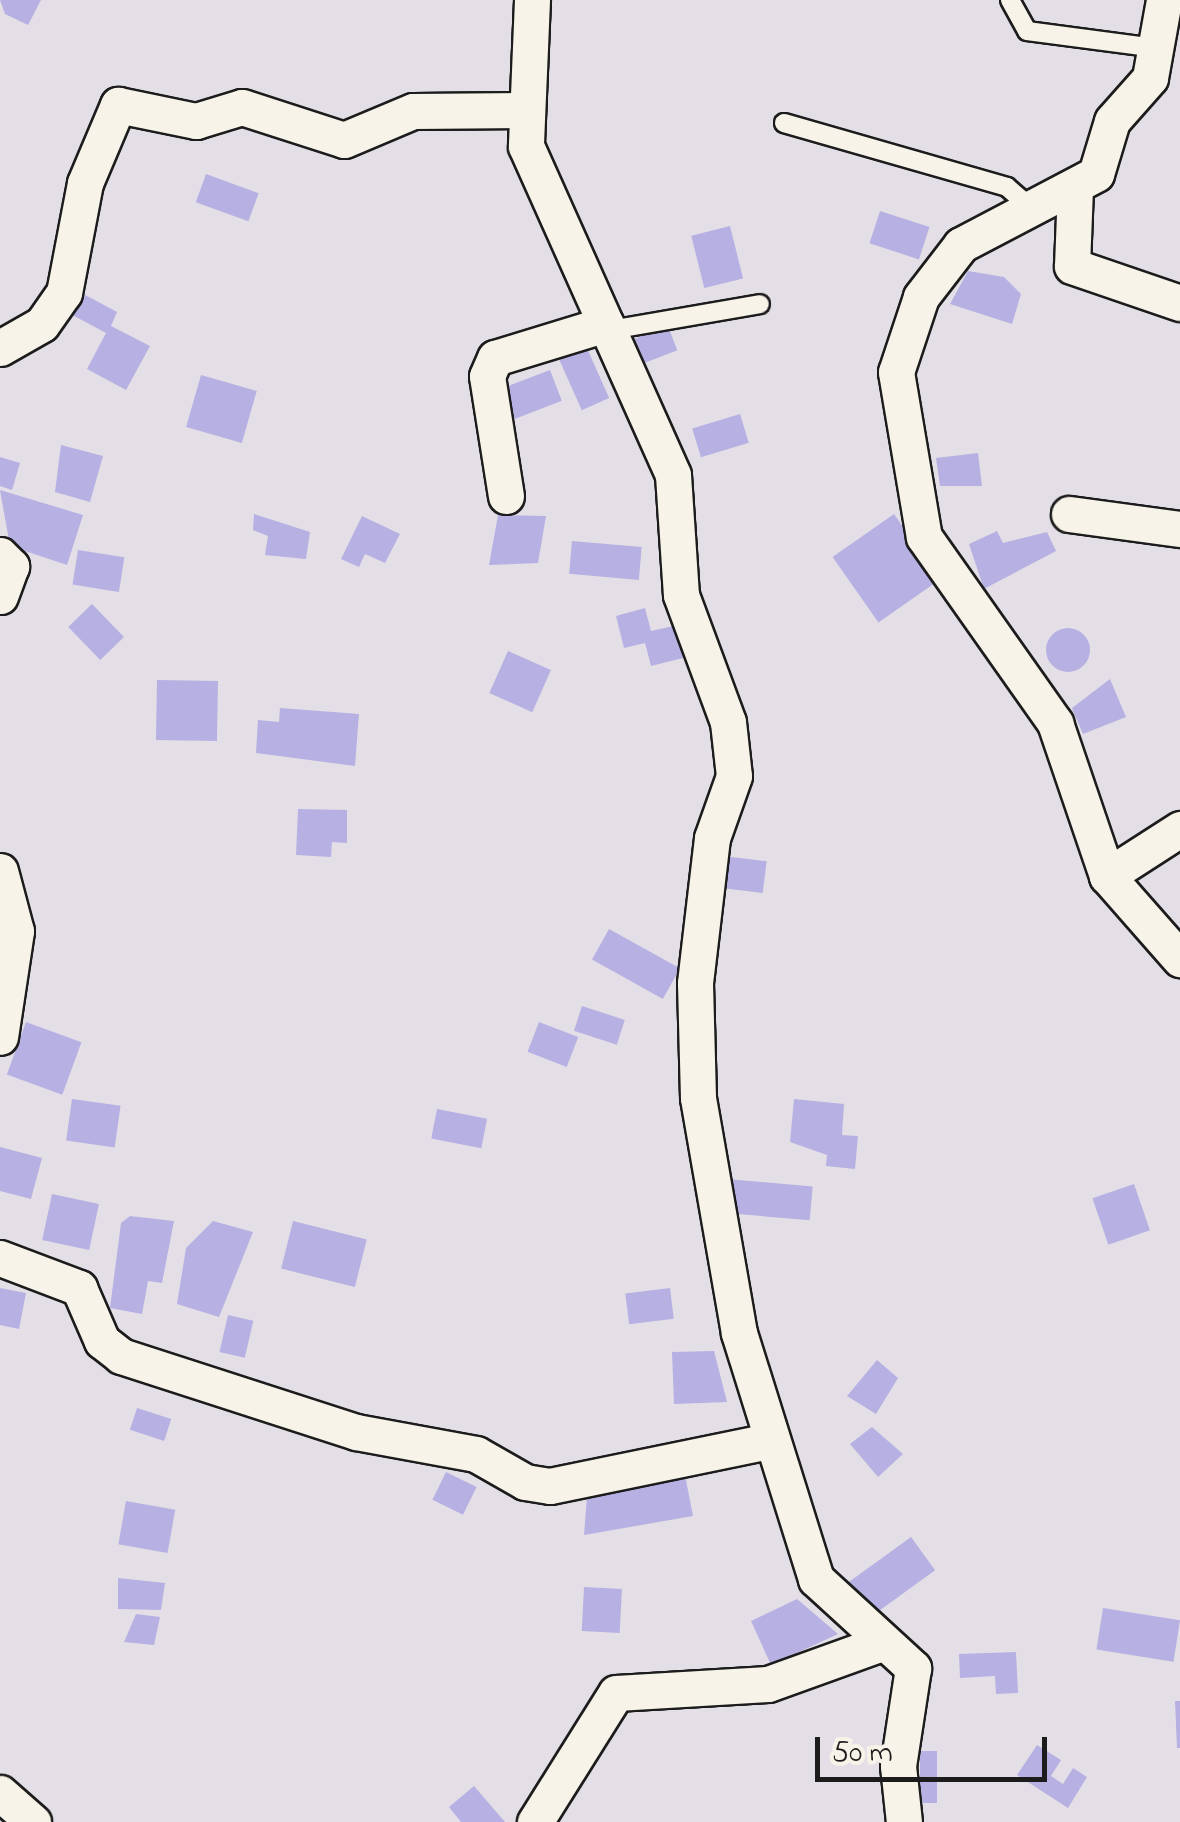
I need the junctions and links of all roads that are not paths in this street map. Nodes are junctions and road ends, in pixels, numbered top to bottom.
1 (532, 0) edge
2 (1010, 0) edge
3 (1164, 0) edge
4 (1157, 48) junction
5 (525, 110) junction
6 (784, 123) dead end
7 (1076, 188) junction
8 (1030, 207) junction
9 (1180, 303) edge
10 (760, 304) dead end
11 (608, 327) junction
12 (0, 348) edge
13 (506, 496) dead end
14 (1069, 514) dead end
15 (1180, 529) edge
16 (0, 556) edge
17 (0, 596) edge
18 (1180, 830) edge
19 (0, 871) edge
20 (1107, 876) junction
21 (1180, 959) edge
22 (0, 1037) edge
23 (0, 1258) edge
24 (769, 1442) junction
25 (879, 1644) junction
26 (0, 1793) edge
27 (33, 1822) edge
28 (535, 1822) edge
29 (904, 1822) edge

1 - 5 street
2 - 4 lane
3 - 4 street
4 - 7 street
5 - 11 street
5 - 12 street
6 - 8 lane
7 - 8 street
7 - 9 street
8 - 20 street
10 - 11 lane
11 - 13 street
11 - 24 street
14 - 15 street
16 - 17 street
18 - 20 street
19 - 22 street
20 - 21 street
23 - 24 street
24 - 25 street
25 - 28 street
25 - 29 street
26 - 27 street

